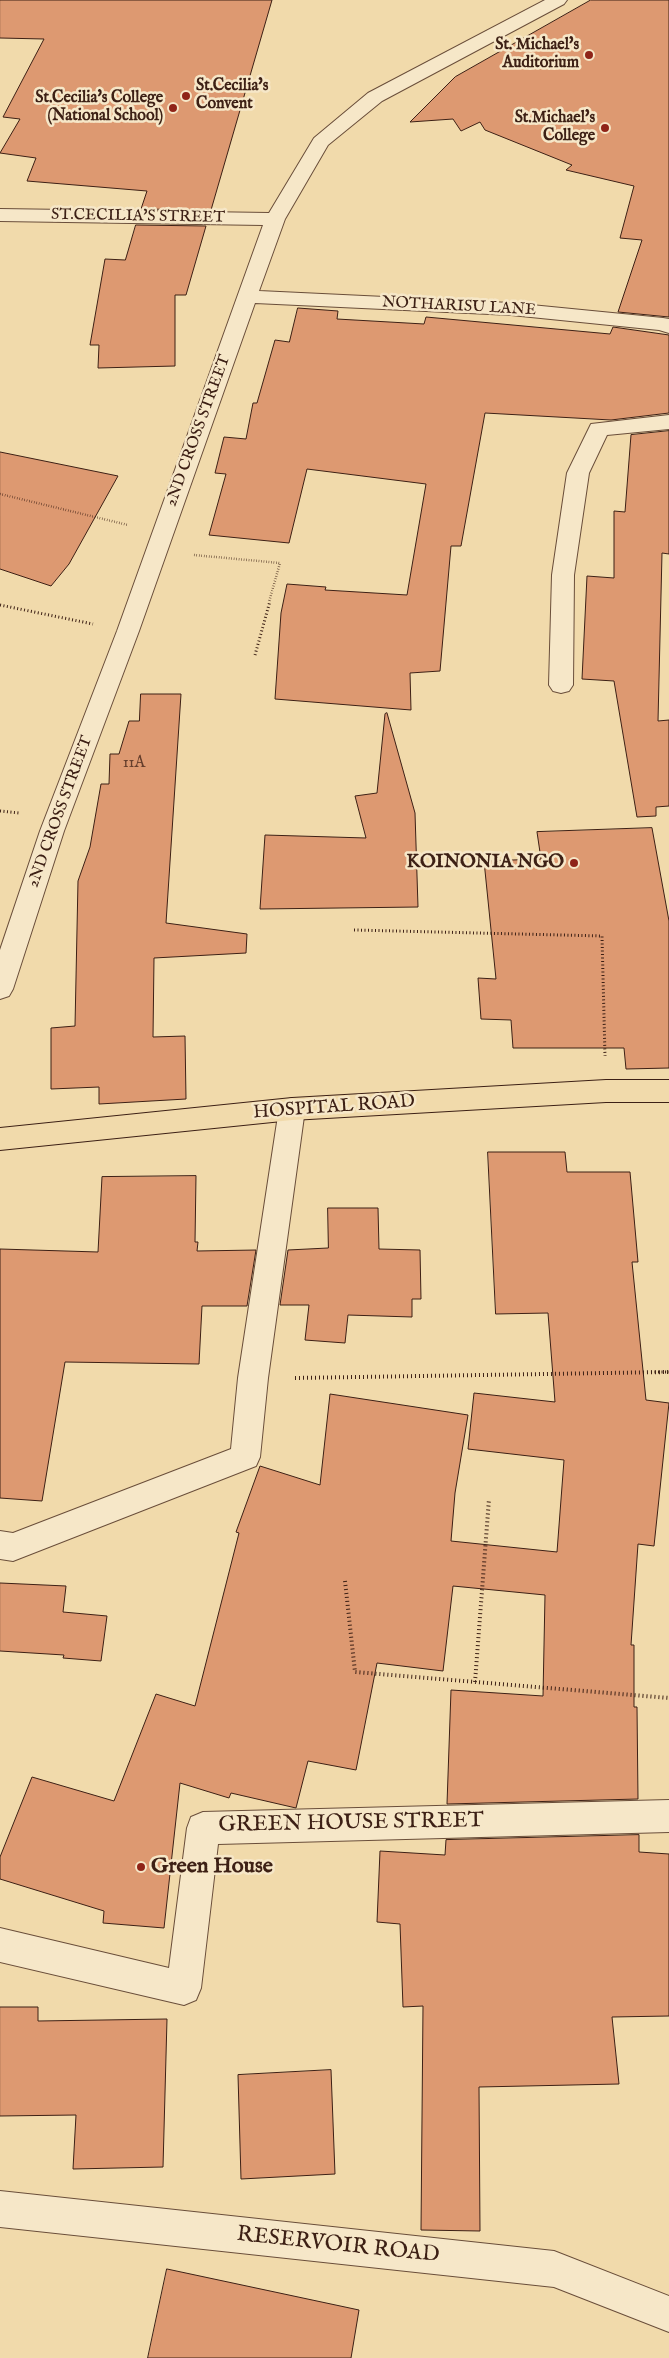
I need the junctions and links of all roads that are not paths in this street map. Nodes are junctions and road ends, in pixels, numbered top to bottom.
1 (558, 0) edge
2 (0, 215) edge
3 (275, 219) junction
4 (247, 297) junction
5 (669, 327) edge
6 (669, 422) edge
7 (561, 685) dead end
8 (0, 989) edge
9 (669, 1091) edge
10 (292, 1109) junction
11 (0, 1140) edge
12 (0, 1545) edge
13 (669, 1816) edge
14 (0, 1945) edge
15 (0, 2209) edge
16 (669, 2314) edge

1 - 3 street, 2ND CROSS STREET
2 - 3 street, ST.CECILIA'S STREET
3 - 4 street, 2ND CROSS STREET
4 - 5 street, NOTHARISU LANE
4 - 8 street, 2ND CROSS STREET
6 - 7 street
9 - 10 main road, HOSPITAL ROAD
10 - 11 main road, HOSPITAL ROAD
10 - 12 street
13 - 14 street, GREEN HOUSE STREET
15 - 16 street, RESERVOIR ROAD

